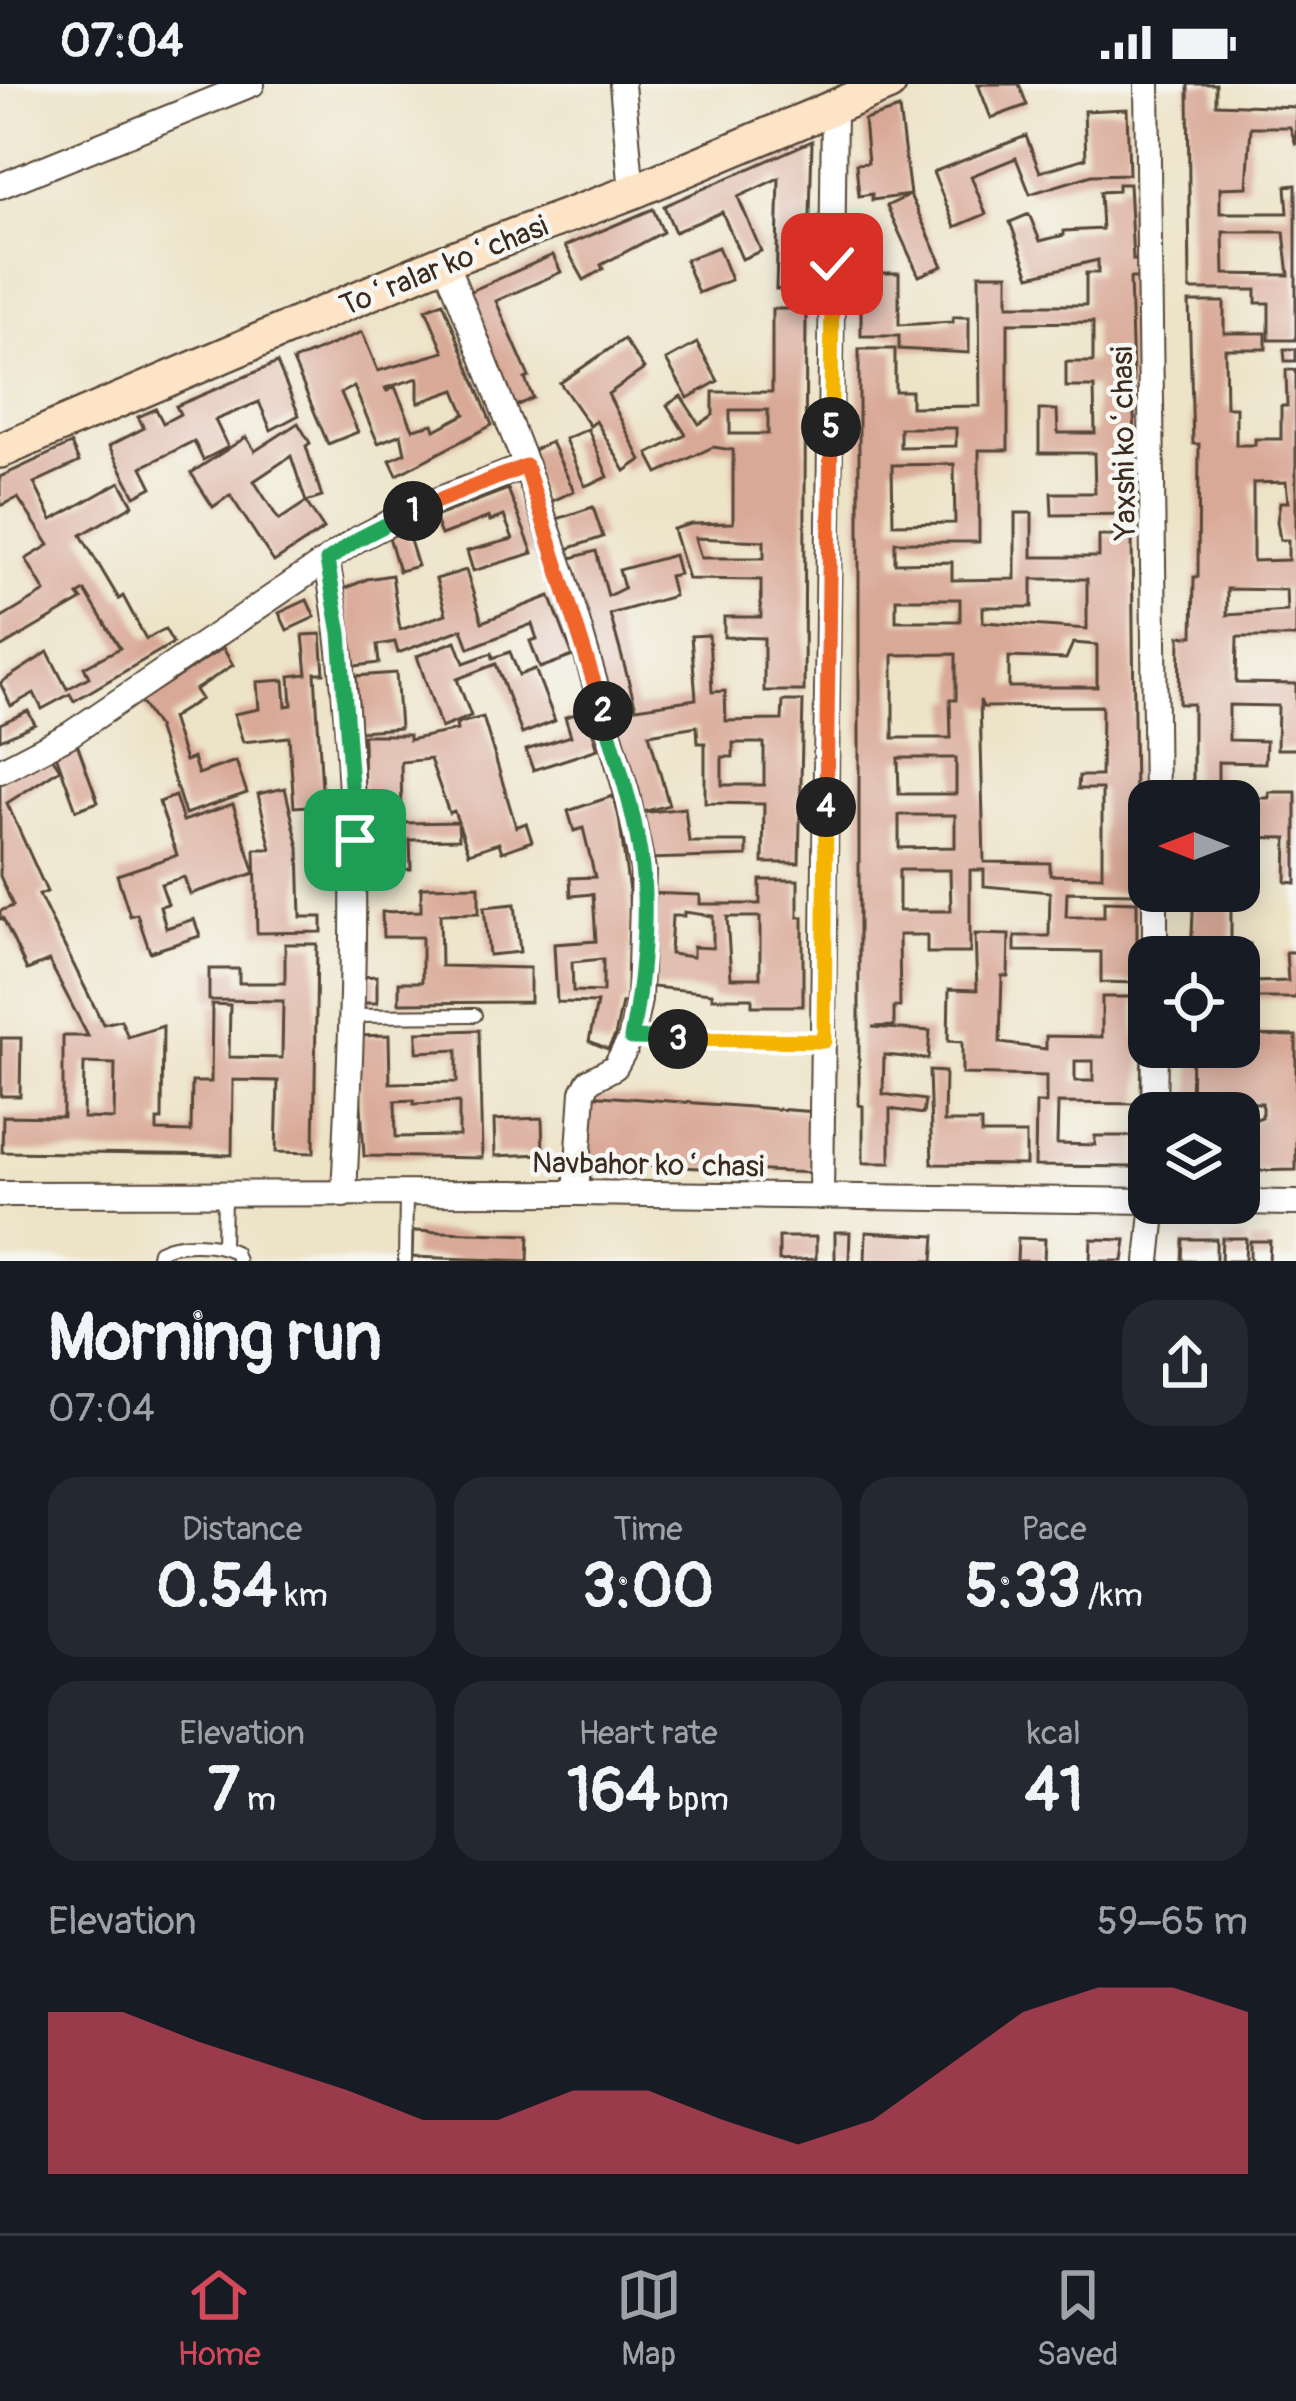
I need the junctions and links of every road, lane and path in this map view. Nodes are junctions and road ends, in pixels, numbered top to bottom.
1 (252, 84) edge
2 (622, 84) edge
3 (889, 84) edge
4 (1148, 84) edge
5 (834, 109) junction
6 (0, 186) edge
7 (632, 192) junction
8 (445, 261) junction
9 (0, 451) edge
10 (526, 466) junction
11 (327, 561) junction
12 (0, 771) edge
13 (1156, 780) edge
14 (475, 1015) dead end
15 (350, 1016) junction
16 (631, 1038) junction
17 (824, 1041) junction
18 (576, 1193) junction
19 (0, 1194) edge
20 (344, 1195) junction
21 (406, 1195) junction
22 (224, 1196) junction
23 (821, 1198) junction
24 (1128, 1203) edge
25 (1260, 1203) edge
26 (1296, 1203) edge
27 (1152, 1224) edge
28 (223, 1246) junction
29 (158, 1261) edge
30 (238, 1261) edge
31 (405, 1261) edge
32 (1148, 1261) edge

1 - 6 street
2 - 7 street
3 - 5 main road, Toʻralar koʻchasi
4 - 13 street, Yaxshi koʻchasi
5 - 7 main road, Toʻralar koʻchasi
5 - 17 street
7 - 8 main road, Toʻralar koʻchasi
8 - 9 main road, Toʻralar koʻchasi
8 - 10 street
10 - 11 street
10 - 16 street
11 - 12 street
11 - 15 street
14 - 15 lane
15 - 20 street
16 - 17 lane
16 - 18 street
17 - 23 street
18 - 21 street, Navbahor koʻchasi
18 - 23 street, Navbahor koʻchasi
19 - 22 street, Navbahor koʻchasi
20 - 21 street, Navbahor koʻchasi
20 - 22 street, Navbahor koʻchasi
21 - 31 lane
22 - 28 lane
23 - 24 street, Navbahor koʻchasi
25 - 26 street, Navbahor koʻchasi
27 - 32 street
28 - 29 lane
28 - 30 lane

